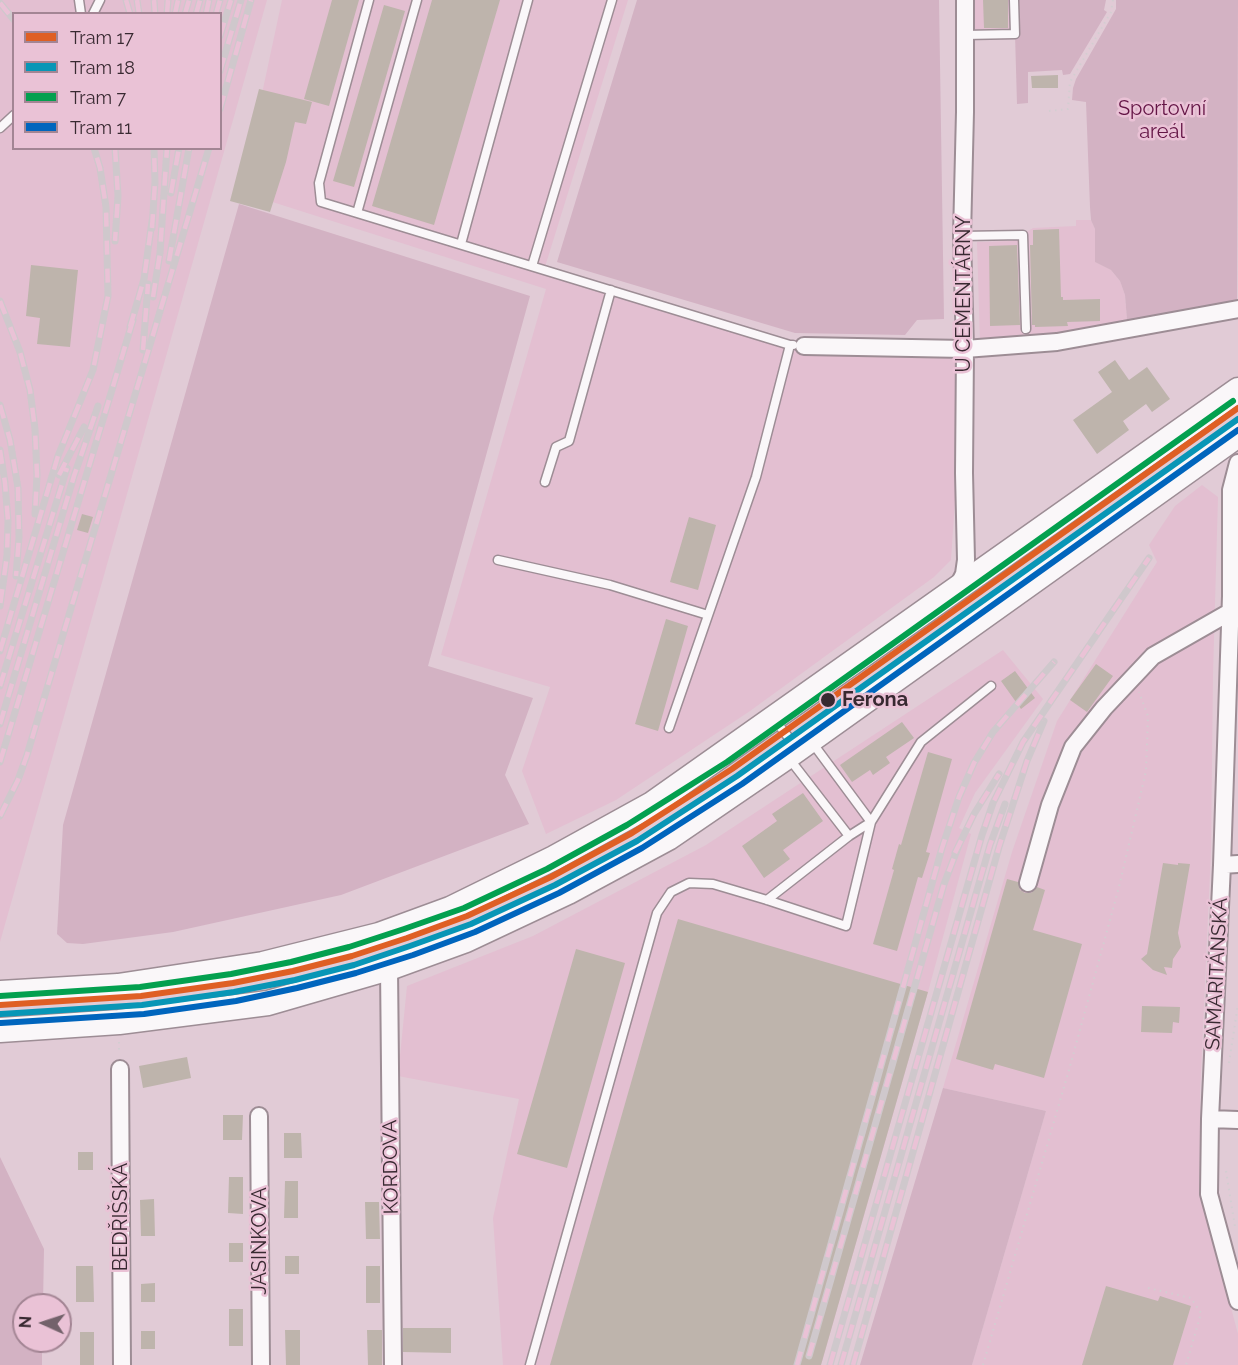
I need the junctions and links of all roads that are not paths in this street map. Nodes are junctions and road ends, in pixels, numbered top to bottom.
1 (369, 0) edge
2 (417, 0) edge
3 (528, 0) edge
4 (612, 0) edge
5 (965, 0) edge
6 (1014, 0) edge
7 (965, 35) junction
8 (12, 117) edge
9 (0, 128) edge
10 (357, 213) junction
11 (962, 236) junction
12 (461, 244) junction
13 (532, 266) junction
14 (611, 290) junction
15 (1238, 309) edge
16 (1026, 328) dead end
17 (797, 346) junction
18 (965, 349) junction
19 (1238, 390) edge
20 (1238, 435) edge
21 (1238, 464) edge
22 (545, 482) dead end
23 (498, 560) dead end
24 (958, 586) junction
25 (1233, 602) edge
26 (708, 615) junction
27 (991, 686) dead end
28 (774, 719) junction
29 (669, 728) dead end
30 (1232, 740) edge
31 (799, 749) junction
32 (871, 822) junction
33 (849, 836) junction
34 (1230, 865) edge
35 (1028, 883) dead end
36 (767, 900) junction
37 (388, 969) junction
38 (0, 993) edge
39 (0, 1030) edge
40 (120, 1069) road end
41 (259, 1116) dead end
42 (1210, 1119) junction
43 (1238, 1120) edge
44 (1238, 1301) edge
45 (122, 1365) edge
46 (261, 1365) edge
47 (393, 1365) edge
48 (530, 1365) edge

1 - 10 lane
2 - 10 lane
3 - 12 lane
4 - 13 lane
5 - 7 street, U CEMENTÁRNY
6 - 7 lane
7 - 11 street, U CEMENTÁRNY
8 - 9 lane
10 - 12 lane
11 - 16 lane
11 - 18 street, U CEMENTÁRNY
12 - 13 lane
13 - 14 lane
14 - 17 lane
14 - 22 lane
15 - 18 street
17 - 18 street
17 - 26 lane
18 - 24 street, U CEMENTÁRNY
19 - 24 main road
20 - 31 main road
21 - 25 street, SAMARITÁNSKÁ
23 - 26 lane
24 - 28 main road
25 - 30 street, SAMARITÁNSKÁ
25 - 35 street
26 - 29 lane
27 - 32 lane
28 - 31 lane
28 - 38 main road
30 - 34 street, SAMARITÁNSKÁ
31 - 32 lane
31 - 33 lane
31 - 37 main road
32 - 33 lane
32 - 36 lane
33 - 36 lane
34 - 42 street, SAMARITÁNSKÁ
36 - 48 lane
37 - 39 main road
37 - 47 street, KORDOVA
40 - 45 street, BEDŘIŠSKÁ
41 - 46 street, JASINKOVA
42 - 43 street
42 - 44 street, SAMARITÁNSKÁ

